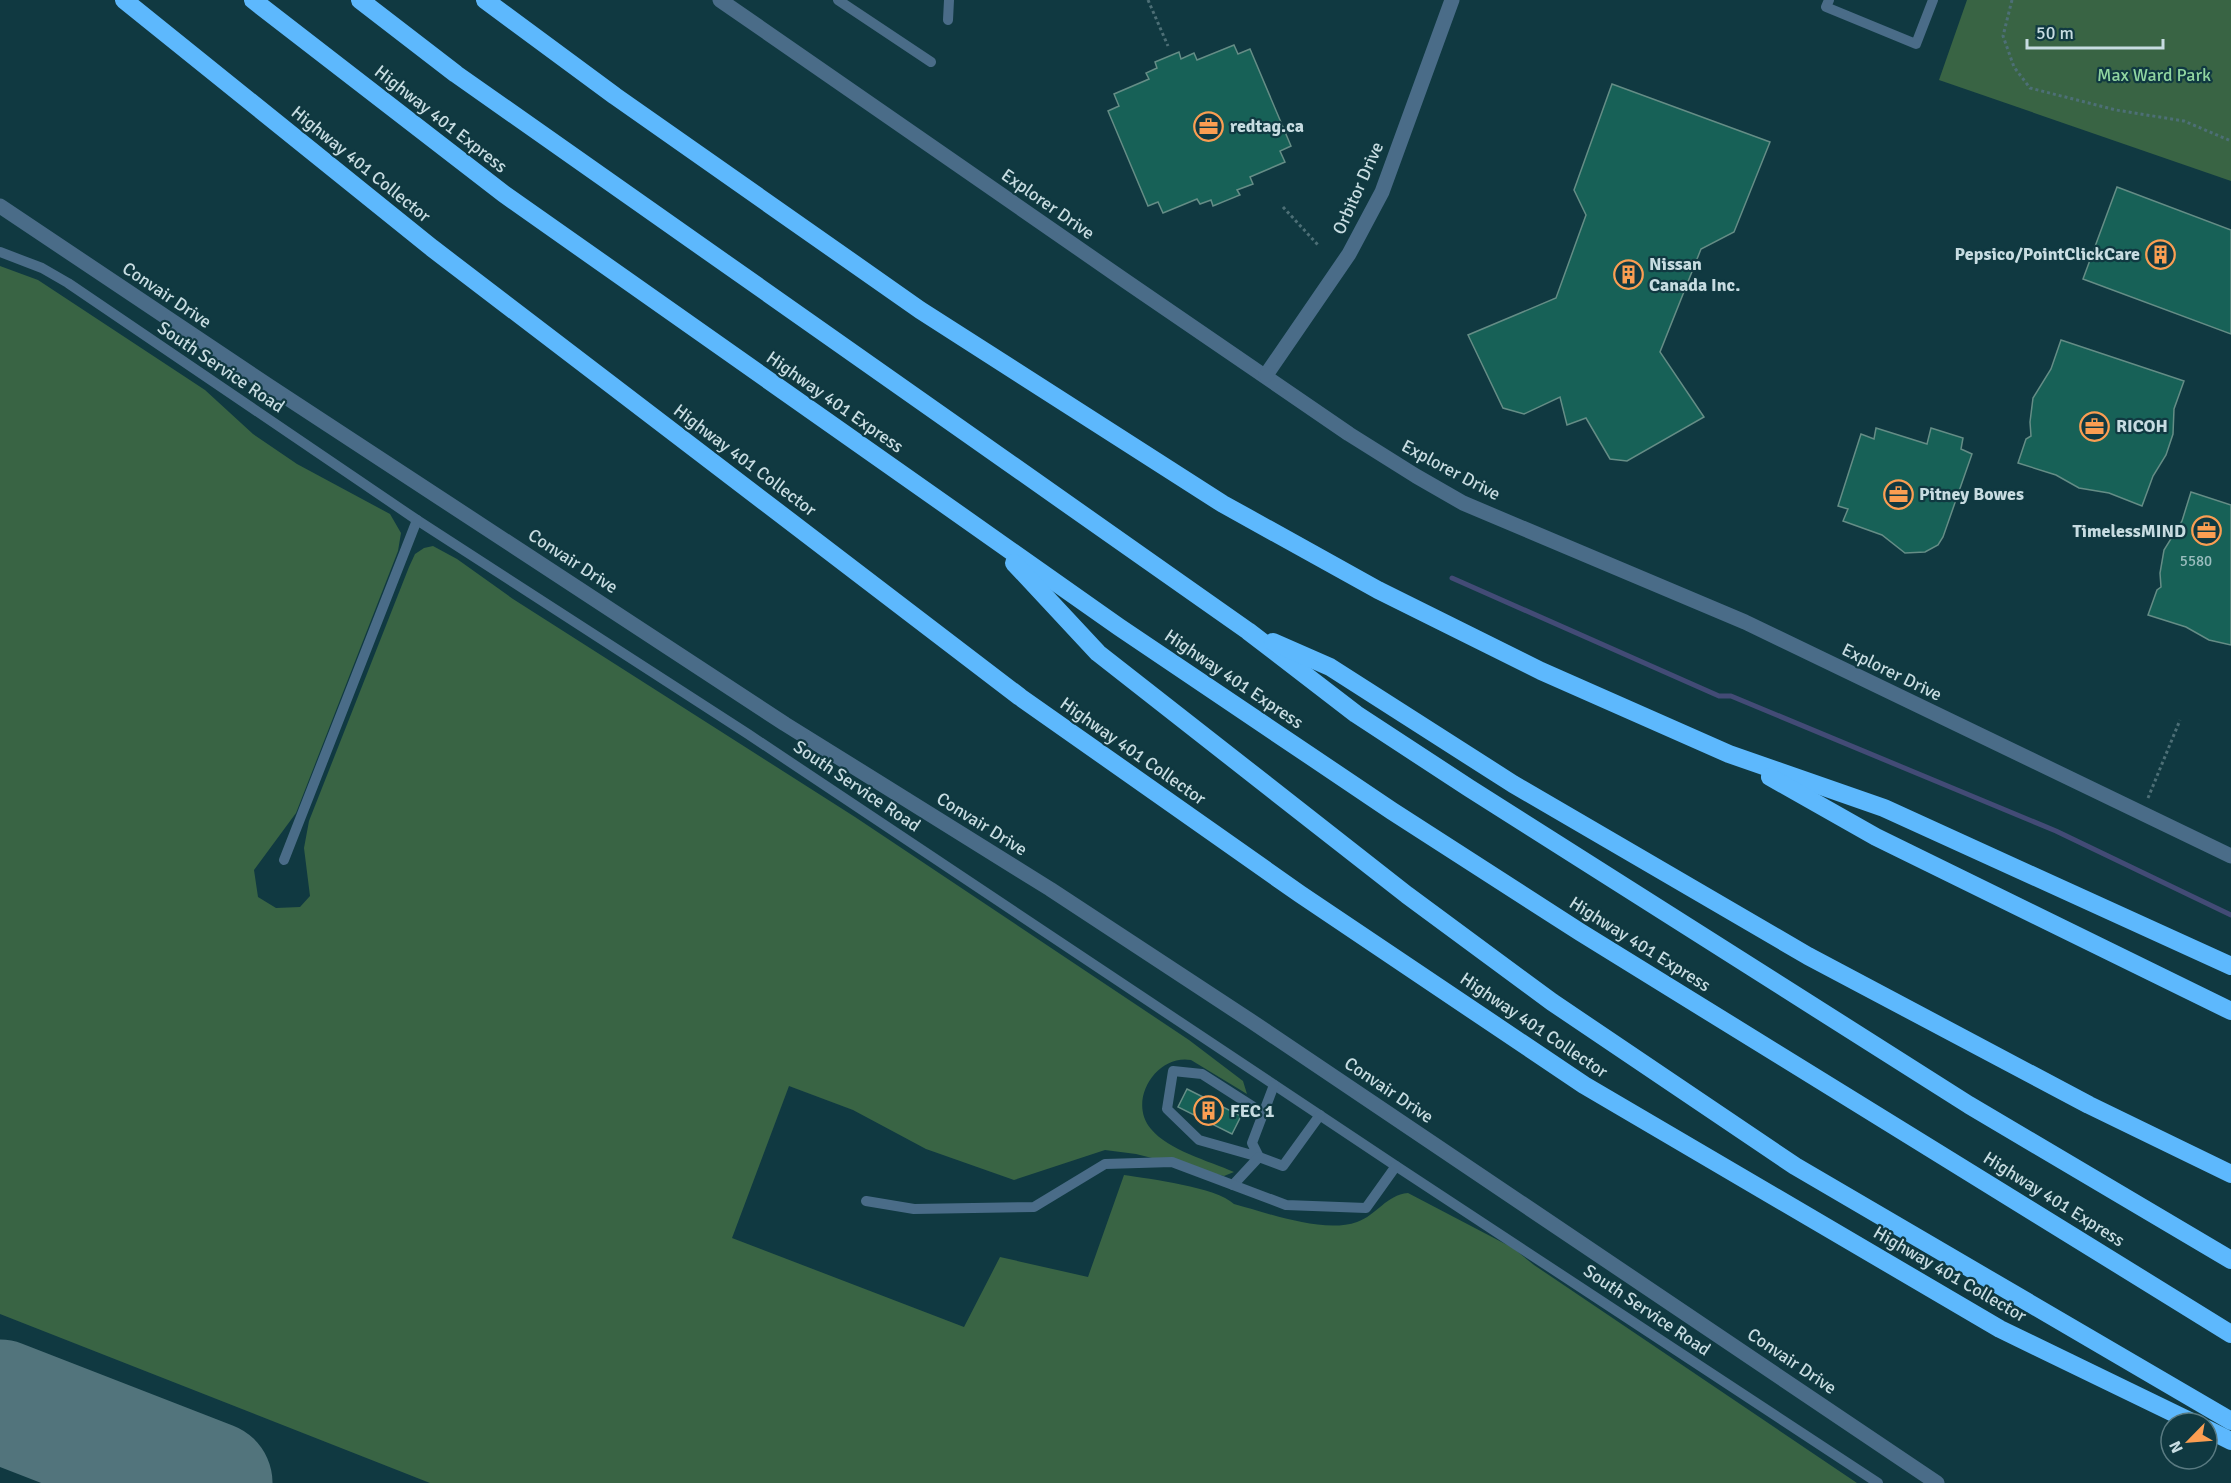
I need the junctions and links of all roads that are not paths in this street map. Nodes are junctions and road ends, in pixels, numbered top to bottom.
1 (124, 0) edge
2 (253, 0) edge
3 (360, 0) edge
4 (485, 0) edge
5 (720, 0) edge
6 (838, 0) edge
7 (949, 0) edge
8 (1452, 0) edge
9 (1829, 0) edge
10 (1933, 0) edge
11 (948, 20) dead end
12 (931, 62) dead end
13 (0, 206) edge
14 (0, 252) edge
15 (1266, 375) junction
16 (417, 520) junction
17 (990, 538) junction
18 (1248, 632) junction
19 (1729, 754) junction
20 (2231, 856) edge
21 (284, 860) dead end
22 (2231, 966) edge
23 (2231, 1011) edge
24 (1274, 1085) junction
25 (1263, 1113) junction
26 (1320, 1115) junction
27 (1259, 1157) junction
28 (1396, 1166) junction
29 (2231, 1173) edge
30 (1233, 1185) junction
31 (866, 1201) dead end
32 (2231, 1260) edge
33 (2231, 1334) edge
34 (2169, 1411) edge
35 (2231, 1421) edge
36 (1878, 1483) edge
37 (1938, 1483) edge

1 - 34 highway, Highway 401 Collector
2 - 17 highway, Highway 401 Express
3 - 18 highway, Highway 401 Express
4 - 19 highway
5 - 15 street, Explorer Drive
6 - 12 lane
7 - 11 lane
8 - 15 street, Orbitor Drive
9 - 10 lane
13 - 37 street, Convair Drive
14 - 16 lane, South Service Road
15 - 20 street, Explorer Drive
16 - 21 lane
16 - 24 lane, South Service Road
17 - 33 highway, Highway 401 Express
17 - 35 highway
18 - 29 highway
18 - 32 highway, Highway 401 Express
19 - 22 highway
19 - 23 highway
24 - 25 lane
24 - 26 lane, South Service Road
25 - 27 lane
25 - 27 lane
26 - 27 lane
26 - 28 lane, South Service Road
27 - 30 lane
28 - 30 lane
28 - 36 lane, South Service Road
30 - 31 lane

